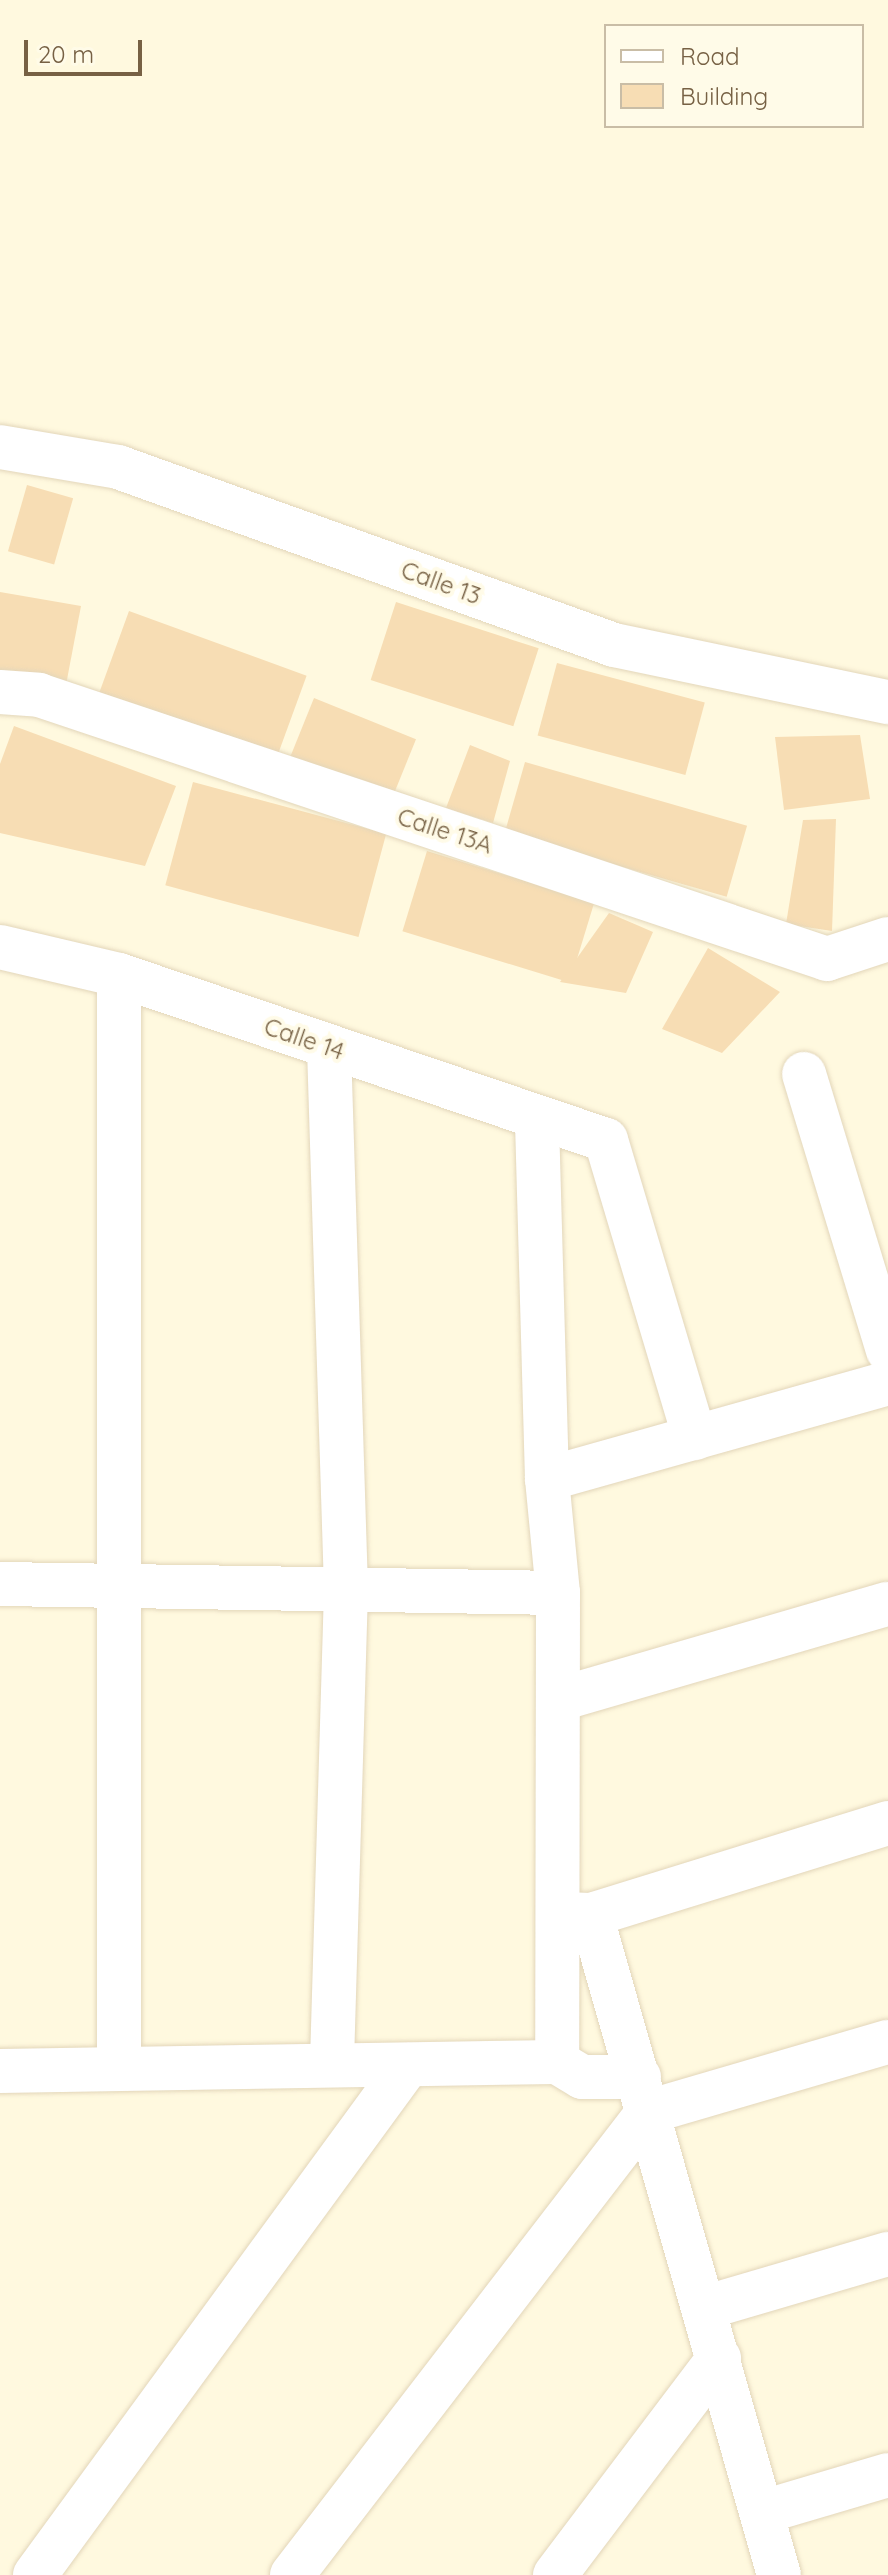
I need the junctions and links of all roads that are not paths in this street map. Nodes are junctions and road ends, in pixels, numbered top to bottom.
1 (0, 447) edge
2 (0, 692) edge
3 (888, 702) edge
4 (888, 939) edge
5 (0, 947) edge
6 (119, 975) junction
7 (329, 1048) junction
8 (804, 1074) dead end
9 (537, 1122) junction
10 (888, 1351) edge
11 (888, 1383) edge
12 (695, 1438) junction
13 (547, 1479) junction
14 (0, 1584) edge
15 (115, 1586) junction
16 (346, 1590) junction
17 (558, 1593) junction
18 (888, 1604) edge
19 (560, 1699) junction
20 (888, 1823) edge
21 (575, 1914) junction
22 (888, 2042) edge
23 (557, 2062) junction
24 (332, 2065) junction
25 (408, 2065) junction
26 (119, 2068) junction
27 (0, 2071) edge
28 (644, 2094) junction
29 (888, 2254) edge
30 (704, 2308) junction
31 (719, 2358) junction
32 (888, 2475) edge
33 (763, 2512) junction
34 (35, 2575) edge
35 (292, 2575) edge
36 (555, 2575) edge
37 (779, 2575) edge

1 - 3 street, Calle 13
2 - 4 street, Calle 13A
5 - 6 street, Calle 14
6 - 7 street, Calle 14
6 - 15 street
7 - 9 street, Calle 14
7 - 16 street
8 - 10 street
9 - 12 street, Calle 14
9 - 13 street
11 - 12 street
12 - 13 street
13 - 17 street
14 - 15 street
15 - 16 street
15 - 26 street
16 - 17 street
16 - 24 street
17 - 19 street
18 - 19 street
19 - 21 street
20 - 21 street
21 - 23 street
21 - 28 street
22 - 28 street
23 - 25 street
23 - 28 street
24 - 25 street
24 - 26 street
25 - 34 street
26 - 27 street
28 - 30 street
28 - 35 street
29 - 30 street
30 - 31 street
31 - 33 street
31 - 36 street
32 - 33 street
33 - 37 street

